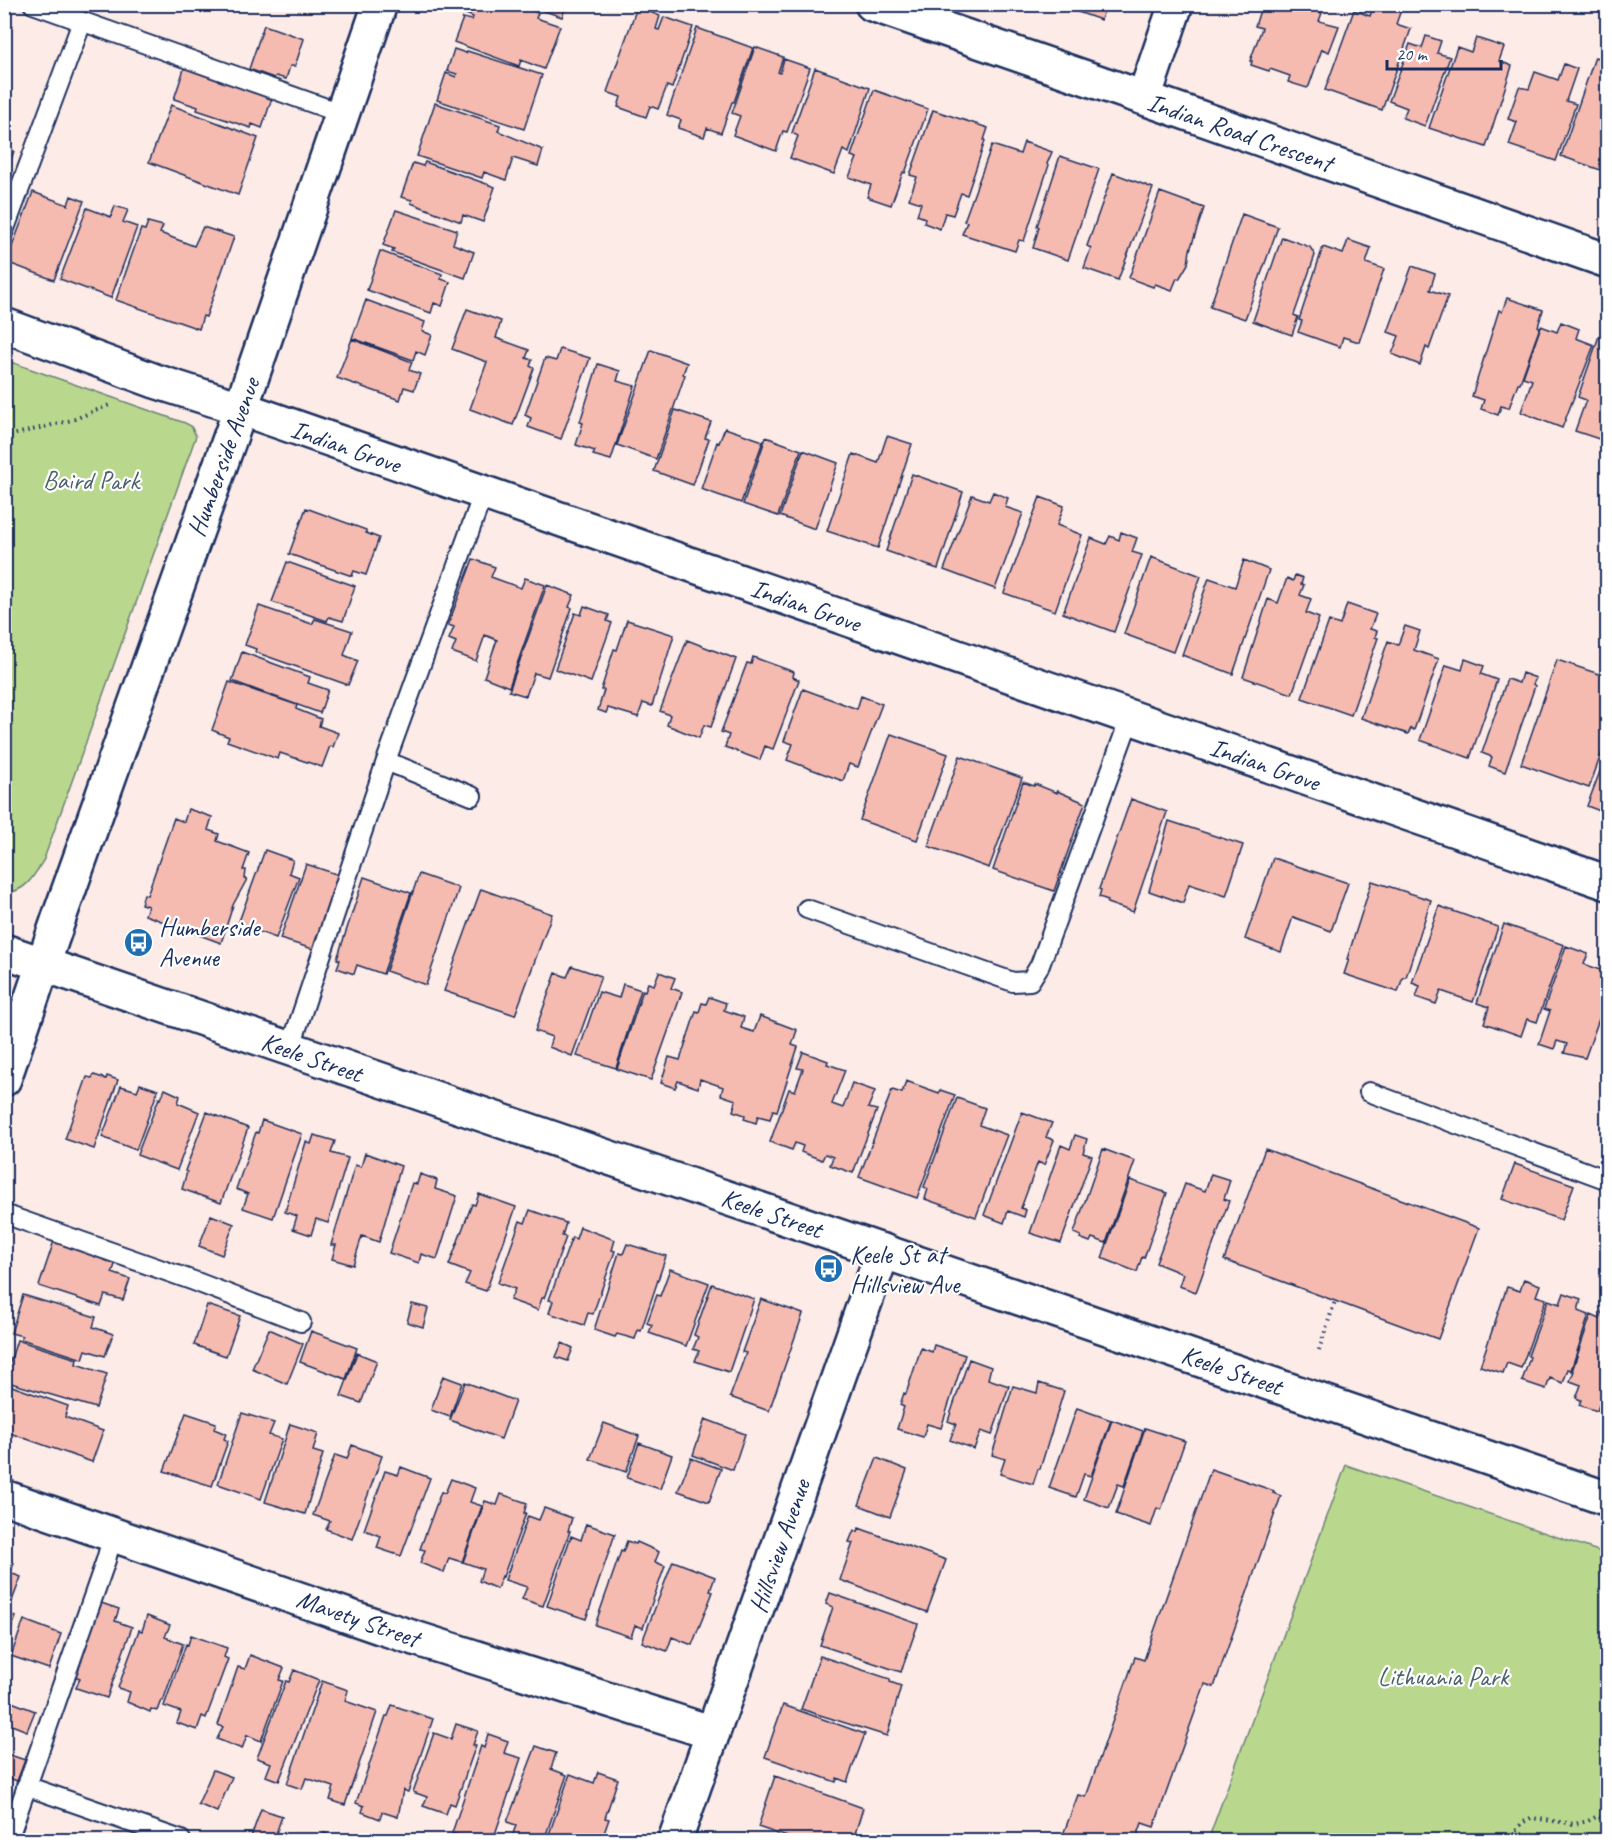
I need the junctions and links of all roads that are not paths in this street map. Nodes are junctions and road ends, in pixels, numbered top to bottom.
1 (33, 4) edge
2 (380, 4) edge
3 (872, 4) edge
4 (1176, 4) edge
5 (82, 22) junction
6 (1144, 98) junction
7 (343, 114) junction
8 (4, 231) edge
9 (1608, 261) edge
10 (4, 325) edge
11 (240, 408) junction
12 (483, 494) junction
13 (1130, 718) junction
14 (386, 761) junction
15 (472, 796) dead end
16 (1608, 883) edge
17 (807, 909) dead end
18 (4, 951) edge
19 (45, 965) junction
20 (290, 1049) junction
21 (4, 1079) edge
22 (1369, 1092) dead end
23 (1608, 1180) edge
24 (4, 1214) edge
25 (883, 1251) junction
26 (301, 1322) dead end
27 (4, 1497) edge
28 (1608, 1499) edge
29 (113, 1534) junction
30 (713, 1733) junction
31 (26, 1786) junction
32 (8, 1840) edge
33 (181, 1840) edge
34 (675, 1840) edge

1 - 5 lane
2 - 7 street, Humberside Avenue
3 - 6 street, Indian Road Crescent
4 - 6 street
5 - 7 lane
5 - 8 lane
6 - 9 street, Indian Road Crescent
7 - 11 street, Humberside Avenue
10 - 11 street, Indian Grove
11 - 12 street, Indian Grove
11 - 19 street, Humberside Avenue
12 - 13 street, Indian Grove
12 - 14 lane
13 - 16 street, Indian Grove
13 - 17 lane
14 - 15 lane
14 - 20 lane
18 - 19 street, Keele Street
19 - 20 street, Keele Street
19 - 21 street, Humberside Avenue
20 - 25 street, Keele Street
22 - 23 lane
24 - 26 lane
25 - 28 street, Keele Street
25 - 30 street, Hillsview Avenue
27 - 29 street, Mavety Street
29 - 30 street, Mavety Street
29 - 31 lane
30 - 34 street, Hillsview Avenue
31 - 32 lane
31 - 33 lane

